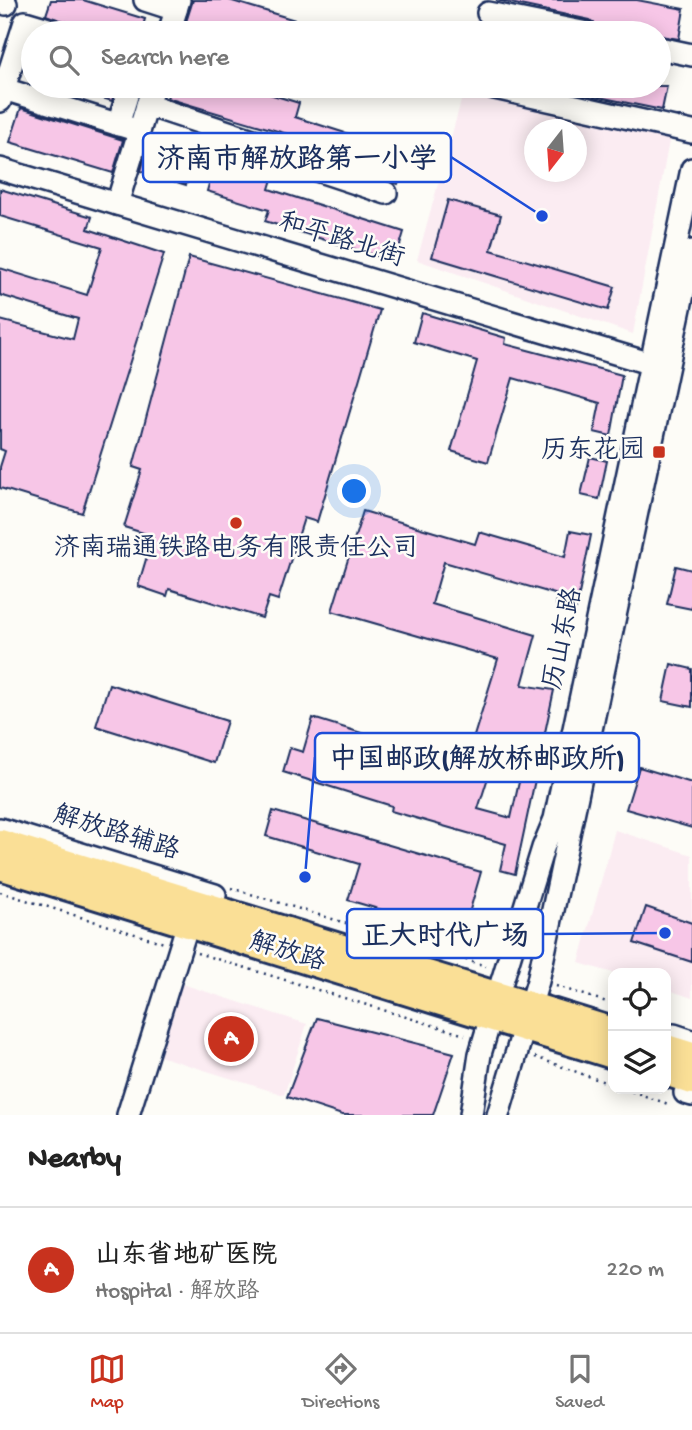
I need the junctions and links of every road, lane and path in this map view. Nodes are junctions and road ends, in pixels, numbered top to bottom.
1 (145, 0) edge
2 (177, 5) edge
3 (488, 13) dead end
4 (520, 21) edge
5 (21, 33) edge
6 (671, 51) edge
7 (692, 55) edge
8 (2, 88) edge
9 (21, 94) edge
10 (33, 98) edge
11 (126, 98) edge
12 (149, 98) edge
13 (157, 98) edge
14 (570, 98) edge
15 (118, 125) junction
16 (139, 131) junction
17 (692, 132) edge
18 (0, 169) edge
19 (692, 169) edge
20 (386, 193) dead end
21 (117, 204) junction
22 (692, 251) edge
23 (682, 343) edge
24 (659, 366) junction
25 (0, 829) edge
26 (0, 843) edge
27 (0, 866) edge
28 (0, 879) edge
29 (221, 890) junction
30 (0, 892) edge
31 (229, 925) junction
32 (185, 943) junction
33 (538, 981) junction
34 (608, 1002) edge
35 (494, 1007) junction
36 (526, 1029) junction
37 (608, 1031) edge
38 (674, 1041) edge
39 (608, 1054) edge
40 (692, 1056) edge
41 (671, 1078) edge
42 (608, 1082) edge
43 (683, 1091) edge
44 (128, 1115) edge
45 (471, 1115) edge
46 (498, 1115) edge

1 - 2 street
3 - 4 street
5 - 8 street
6 - 7 street
8 - 9 street
10 - 15 street
11 - 15 street
12 - 16 street
13 - 20 street
14 - 17 street
15 - 16 street
16 - 21 street
18 - 21 street, 和平路北街
19 - 24 street, 历山东路
21 - 24 street, 和平路北街
22 - 23 street, 历山东路
23 - 24 street, 历山东路
24 - 33 street, 历山东路
24 - 35 street, 历山东路
25 - 29 street, 解放路辅路
26 - 31 main road, 解放路
27 - 31 main road, 解放路
28 - 32 street
29 - 31 main road
29 - 35 path
30 - 32 path
31 - 32 main road
31 - 35 main road, 解放路
32 - 35 path
32 - 44 street
33 - 34 path
33 - 36 street, 历山东路
35 - 36 main road, 解放路
35 - 45 street, 历山东路
36 - 37 main road, 解放路
36 - 39 main road, 解放路
36 - 42 path
36 - 46 street, 历山东路
38 - 40 main road
41 - 43 main road

